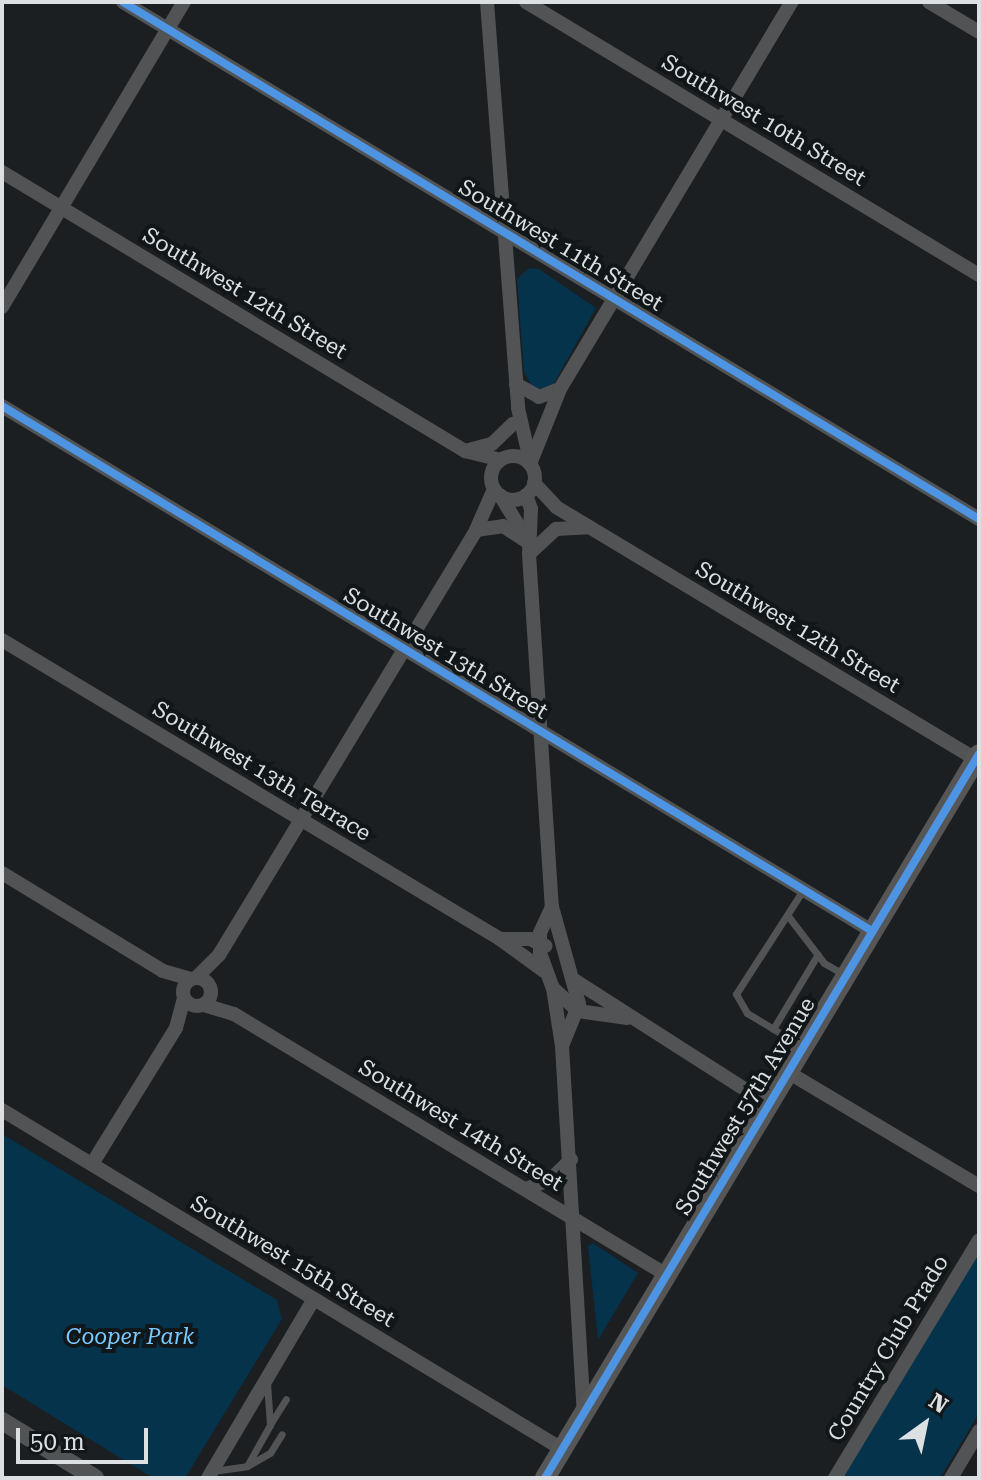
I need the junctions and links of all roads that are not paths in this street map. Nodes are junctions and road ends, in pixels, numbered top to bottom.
1 (123, 2) edge
2 (184, 2) edge
3 (487, 2) edge
4 (526, 2) edge
5 (792, 2) edge
6 (929, 2) edge
7 (168, 29) junction
8 (979, 32) edge
9 (721, 119) junction
10 (2, 172) edge
11 (61, 208) junction
12 (504, 232) junction
13 (979, 275) edge
14 (614, 299) junction
15 (2, 307) edge
16 (516, 384) junction
17 (560, 389) junction
18 (2, 406) edge
19 (518, 408) junction
20 (513, 424) junction
21 (465, 451) junction
22 (502, 459) junction
23 (530, 464) junction
24 (495, 487) junction
25 (530, 489) junction
26 (979, 519) edge
27 (590, 527) junction
28 (476, 530) junction
29 (528, 548) junction
30 (2, 640) edge
31 (404, 648) junction
32 (542, 732) junction
33 (977, 757) edge
34 (300, 820) junction
35 (2, 873) edge
36 (803, 890) junction
37 (552, 907) junction
38 (788, 916) junction
39 (872, 931) junction
40 (500, 939) junction
41 (541, 943) junction
42 (818, 954) junction
43 (219, 955) junction
44 (564, 964) junction
45 (163, 971) junction
46 (544, 971) junction
47 (844, 975) junction
48 (194, 978) junction
49 (574, 980) junction
50 (211, 988) junction
51 (553, 988) junction
52 (184, 997) junction
53 (202, 1006) junction
54 (578, 1011) junction
55 (234, 1014) junction
56 (629, 1018) junction
57 (176, 1028) junction
58 (773, 1029) junction
59 (801, 1045) junction
60 (562, 1046) junction
61 (786, 1071) junction
62 (766, 1103) junction
63 (2, 1110) edge
64 (571, 1160) junction
65 (92, 1164) junction
66 (979, 1186) edge
67 (526, 1189) junction
68 (576, 1220) junction
69 (979, 1240) edge
70 (665, 1274) junction
71 (314, 1299) junction
72 (267, 1381) junction
73 (286, 1399) dead end
74 (584, 1412) junction
75 (2, 1421) edge
76 (270, 1425) junction
77 (979, 1431) edge
78 (282, 1434) dead end
79 (562, 1449) junction
80 (247, 1466) junction
81 (210, 1475) edge
82 (95, 1478) edge
83 (545, 1478) edge
84 (835, 1478) edge
85 (951, 1478) edge

1 - 7 street, Southwest 11th Street
2 - 7 street
3 - 12 street
4 - 9 street, Southwest 10th Street
5 - 9 street
6 - 8 street
7 - 11 street
7 - 12 street, Southwest 11th Street
9 - 13 street, Southwest 10th Street
9 - 14 street
10 - 11 street, Southwest 12th Street
11 - 15 street
11 - 21 street, Southwest 12th Street
12 - 14 street, Southwest 11th Street
12 - 16 street
14 - 17 street
14 - 26 street, Southwest 11th Street
16 - 17 street
16 - 19 street
17 - 23 street
18 - 31 street, Southwest 13th Street
19 - 20 street
19 - 23 street
20 - 21 street
20 - 22 street
21 - 22 street, Southwest 12th Street
21 - 24 street, Southwest 12th Street
22 - 23 street
22 - 24 street
23 - 25 street
24 - 25 street
24 - 28 street
24 - 29 street, Southwest 12th Street
25 - 27 street, Southwest 12th Street
25 - 29 street
27 - 29 street
27 - 33 street, Southwest 12th Street
28 - 29 street
28 - 31 street
29 - 32 street
30 - 34 street, Southwest 13th Terrace
31 - 32 street, Southwest 13th Street
31 - 34 street
32 - 36 street, Southwest 13th Street
32 - 37 street
33 - 39 main road, Southwest 57th Avenue
34 - 40 street, Southwest 13th Terrace
34 - 43 street
35 - 45 street
36 - 38 lane
36 - 39 street, Southwest 13th Street
37 - 41 street
37 - 44 street
38 - 42 lane
38 - 58 lane
39 - 47 main road, Southwest 57th Avenue
40 - 41 street, Southwest 13th Terrace
40 - 46 street, Southwest 13th Terrace
41 - 44 street
41 - 46 street
42 - 47 lane
42 - 58 lane
43 - 48 street
43 - 50 street
44 - 49 street
45 - 48 street
45 - 52 street
46 - 51 street
47 - 59 main road, Southwest 57th Avenue
48 - 50 street, Southwest 14th Street
48 - 52 street
49 - 54 street
49 - 56 street
50 - 53 street
50 - 55 street, Southwest 14th Street
51 - 54 street
51 - 60 street
52 - 53 street, Southwest 14th Street
52 - 57 street
53 - 55 street, Southwest 14th Street
53 - 57 street
54 - 56 street
54 - 60 street
55 - 67 street, Southwest 14th Street
56 - 62 street
57 - 65 street
58 - 59 lane
59 - 61 main road, Southwest 57th Avenue
60 - 64 street
61 - 62 main road, Southwest 57th Avenue
61 - 66 street
62 - 70 main road, Southwest 57th Avenue
63 - 65 street, Southwest 15th Street
64 - 67 street
64 - 68 street
65 - 71 street, Southwest 15th Street
67 - 68 street, Southwest 14th Street
68 - 70 street, Southwest 14th Street
68 - 74 street
69 - 84 street, Country Club Prado
70 - 74 main road, Southwest 57th Avenue
71 - 72 street
71 - 79 street, Southwest 15th Street
72 - 76 lane
72 - 81 street
73 - 76 lane
74 - 79 main road, Southwest 57th Avenue
75 - 82 street
76 - 80 lane
77 - 85 street
78 - 80 lane
79 - 83 main road, Southwest 57th Avenue
80 - 81 lane

